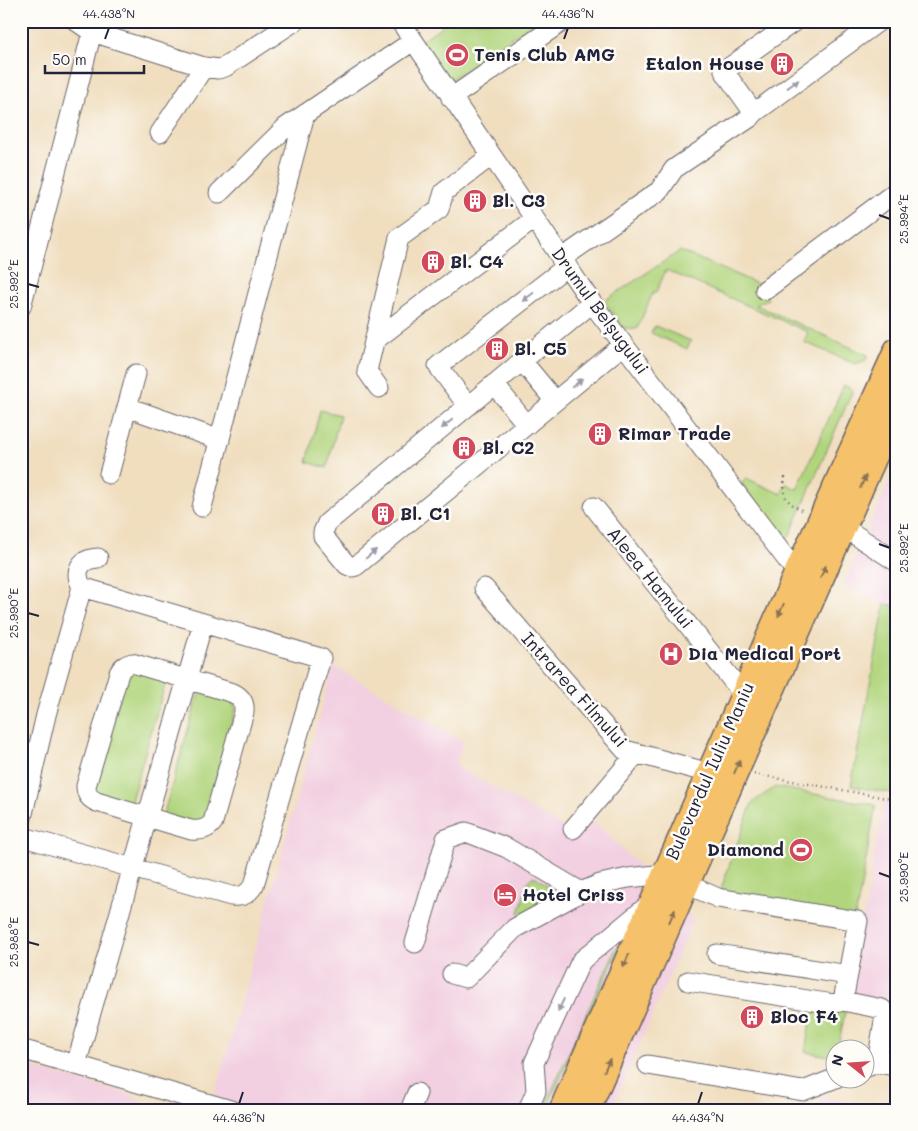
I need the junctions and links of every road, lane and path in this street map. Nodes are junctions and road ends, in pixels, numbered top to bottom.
1 (76, 21) edge
2 (295, 21) edge
3 (400, 21) edge
4 (563, 21) edge
5 (795, 21) edge
6 (879, 21) edge
7 (92, 32) junction
8 (413, 41) junction
9 (204, 67) junction
10 (451, 98) junction
11 (754, 113) junction
12 (306, 114) junction
13 (160, 132) dead end
14 (491, 156) junction
15 (897, 191) edge
16 (219, 193) dead end
17 (534, 219) junction
18 (564, 263) junction
19 (765, 290) dead end
20 (592, 303) junction
21 (21, 307) edge
22 (374, 341) junction
23 (623, 345) junction
24 (897, 350) edge
25 (522, 361) junction
26 (136, 374) dead end
27 (494, 384) junction
28 (379, 388) dead end
29 (555, 401) junction
30 (897, 405) edge
31 (468, 406) junction
32 (127, 407) junction
33 (527, 424) junction
34 (220, 440) junction
35 (109, 474) dead end
36 (785, 477) dead end
37 (202, 507) dead end
38 (594, 507) dead end
39 (829, 521) junction
40 (98, 558) dead end
41 (897, 562) edge
42 (797, 573) junction
43 (82, 587) junction
44 (484, 588) dead end
45 (203, 623) junction
46 (187, 679) junction
47 (744, 695) junction
48 (637, 753) junction
49 (736, 771) junction
50 (709, 773) junction
51 (897, 800) edge
52 (147, 817) junction
53 (21, 822) edge
54 (573, 829) dead end
55 (21, 831) edge
56 (132, 868) junction
57 (675, 879) junction
58 (581, 892) junction
59 (653, 901) junction
60 (415, 943) dead end
61 (717, 954) dead end
62 (452, 974) dead end
63 (848, 975) junction
64 (688, 981) dead end
65 (843, 1001) junction
66 (21, 1049) edge
67 (876, 1050) edge
68 (76, 1065) junction
69 (648, 1065) dead end
70 (876, 1065) edge
71 (897, 1066) edge
72 (826, 1082) edge
73 (591, 1108) edge
74 (231, 1110) edge
75 (528, 1110) edge
76 (562, 1110) edge

1 - 7 street
2 - 9 street
3 - 8 street, Drumul Belșugului
4 - 10 street
5 - 11 street
11 -> 6 street
7 - 9 street
7 - 21 street
8 - 10 street, Drumul Belșugului
8 - 12 street
9 - 13 street
10 - 14 street, Drumul Belșugului
11 - 18 street
12 - 16 street
12 - 34 street
14 - 17 street, Drumul Belșugului
14 - 22 street
15 - 19 street
17 - 18 street, Drumul Belșugului
17 - 22 street
18 - 20 street, Drumul Belșugului
18 -> 31 street
20 - 23 street, Drumul Belșugului
20 - 25 street
22 - 28 street
29 -> 23 street
23 - 42 street, Drumul Belșugului
24 - 39 main road, Bulevardul Iuliu Maniu
25 - 27 street
25 - 29 street
26 - 32 street
27 - 31 street
27 - 33 street
29 - 33 street
39 -> 30 main road, Bulevardul Iuliu Maniu
31 -> 33 street
32 - 34 street
32 - 35 street
34 - 37 street
36 - 39 path
38 - 47 street, Aleea Hamului
39 - 41 street
39 - 42 main road, Bulevardul Iuliu Maniu
49 -> 39 main road, Bulevardul Iuliu Maniu
40 - 43 street
42 -> 47 main road, Bulevardul Iuliu Maniu
43 - 45 street
43 - 53 street
44 - 48 street, Intrarea Filmului
45 - 46 street
45 - 56 street
46 - 52 street
46 - 52 street
46 - 52 street
47 - 50 main road, Bulevardul Iuliu Maniu
48 - 50 street, Intrarea Filmului
48 - 54 street
49 - 51 path
49 - 57 main road, Bulevardul Iuliu Maniu
50 - 57 main road, Bulevardul Iuliu Maniu
52 - 56 street
55 - 56 street
56 - 68 street
57 - 58 street
57 - 59 main road, Bulevardul Iuliu Maniu
57 - 63 street
73 -> 57 main road, Bulevardul Iuliu Maniu
58 - 60 street
58 - 62 street
59 -> 75 street
59 -> 76 main road, Bulevardul Iuliu Maniu
61 - 63 street
63 - 65 street
64 - 65 street
65 - 67 street
66 - 68 street
68 - 74 street
69 - 72 street
70 - 71 street

